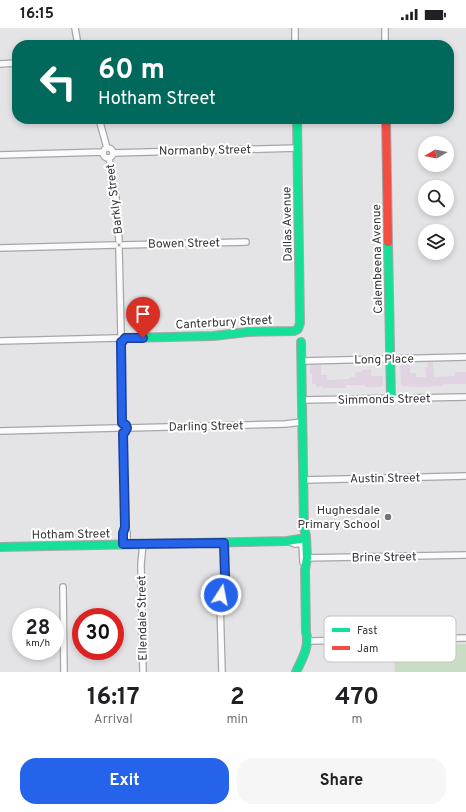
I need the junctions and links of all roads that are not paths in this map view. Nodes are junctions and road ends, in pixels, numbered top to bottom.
1 (75, 28) edge
2 (295, 28) edge
3 (385, 28) edge
4 (77, 40) edge
5 (295, 40) edge
6 (385, 40) edge
7 (12, 63) edge
8 (0, 64) edge
9 (100, 124) edge
10 (297, 124) edge
11 (386, 124) edge
12 (297, 148) junction
13 (105, 150) junction
14 (0, 155) edge
15 (111, 155) junction
16 (246, 242) dead end
17 (119, 245) junction
18 (0, 248) edge
19 (299, 327) joint
20 (121, 338) junction
21 (0, 341) edge
22 (301, 342) dead end
23 (466, 357) edge
24 (391, 359) junction
25 (302, 361) junction
26 (466, 398) edge
27 (391, 399) junction
28 (302, 400) junction
29 (122, 423) junction
30 (303, 424) junction
31 (117, 428) junction
32 (125, 430) junction
33 (0, 431) edge
34 (466, 476) edge
35 (304, 480) junction
36 (304, 541) junction
37 (224, 543) junction
38 (125, 544) junction
39 (141, 544) junction
40 (0, 547) edge
41 (466, 555) edge
42 (305, 558) junction
43 (63, 587) dead end
44 (456, 638) edge
45 (466, 638) edge
46 (308, 639) junction
47 (324, 641) edge
48 (64, 672) edge
49 (143, 672) edge
50 (222, 672) edge
51 (296, 672) edge

1 - 4 street
2 - 5 street
3 - 6 street
7 - 8 street
9 - 13 street, Barkly Street
10 - 12 street, Dallas Avenue
11 - 24 street, Calembeena Avenue
12 - 15 street, Normanby Street
12 - 19 street, Dallas Avenue
13 - 14 street
13 - 15 street
13 - 15 street
15 - 17 street, Barkly Street
16 - 17 street, Bowen Street
17 - 18 street, Bowen Street
17 - 20 street, Barkly Street
19 - 20 street, Canterbury Street
20 - 21 street, Canterbury Street
20 - 29 street, Barkly Street
22 - 25 street
23 - 24 street, Long Place
24 - 25 street, Long Place
24 - 27 street, Calembeena Avenue
25 - 28 street
26 - 27 street, Simmonds Street
27 - 28 street, Simmonds Street
28 - 30 street
29 - 31 street
29 - 32 street
30 - 32 street, Darling Street
30 - 35 street
31 - 32 street
31 - 33 street
32 - 38 street
34 - 35 street, Austin Street
35 - 36 street
36 - 37 street, Hotham Street
36 - 42 street
37 - 39 street, Hotham Street
37 - 50 street
38 - 39 street, Hotham Street
38 - 40 street, Hotham Street
39 - 49 street, Ellendale Street
41 - 42 street, Brine Street
42 - 46 street
43 - 48 street
44 - 45 street
46 - 47 street
46 - 51 street

